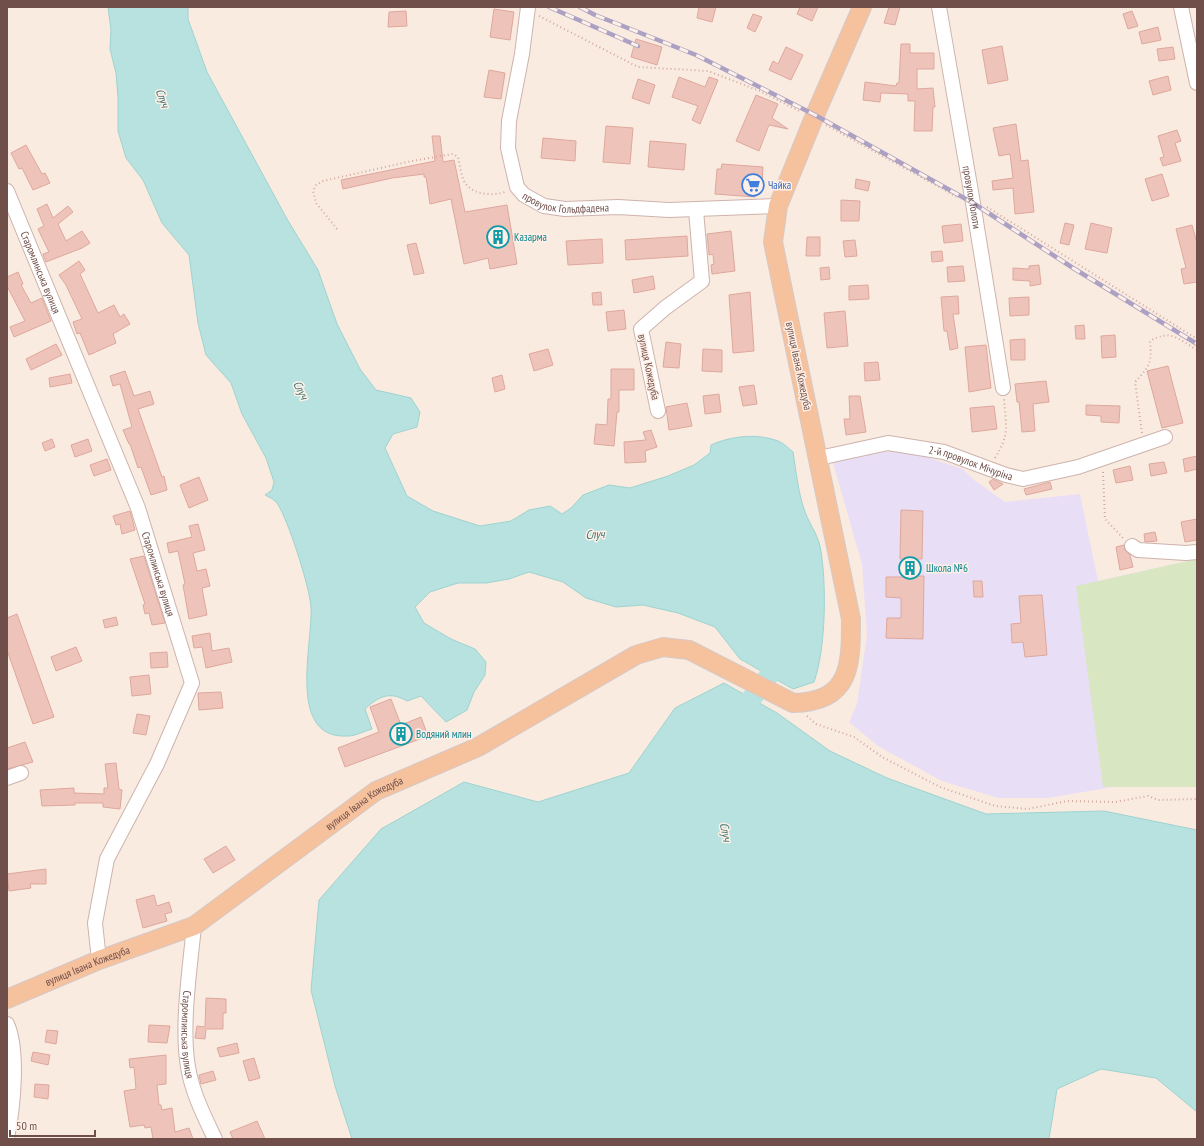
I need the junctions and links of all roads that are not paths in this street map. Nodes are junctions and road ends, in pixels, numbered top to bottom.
1 (862, 7) edge
2 (939, 7) edge
3 (1181, 7) edge
4 (527, 9) edge
5 (1194, 48) edge
6 (1197, 83) edge
7 (7, 191) edge
8 (778, 206) junction
9 (696, 210) junction
10 (1002, 388) road end
11 (658, 411) dead end
12 (1165, 437) dead end
13 (819, 458) junction
14 (1132, 546) road end
15 (1197, 552) edge
16 (21, 773) dead end
17 (7, 778) edge
18 (194, 926) junction
19 (98, 960) junction
20 (7, 999) edge
21 (7, 1024) edge
22 (7, 1138) edge
23 (215, 1139) edge

1 - 8 main road, вулиця Івана Кожедуба
2 - 10 street, провулок Голоти
3 - 5 street
4 - 9 street, провулок Гольдфадена
5 - 6 street
7 - 19 street, Старомлинська вулиця
8 - 9 street, провулок Гольдфадена
8 - 13 main road, вулиця Івана Кожедуба
9 - 11 street, вулиця Кожедуба
12 - 13 street, 2-й провулок Мічуріна
13 - 18 main road, вулиця Івана Кожедуба
14 - 15 street
16 - 17 street
18 - 19 main road, вулиця Івана Кожедуба
18 - 23 street, Старомлинська вулиця
19 - 20 main road, вулиця Івана Кожедуба
21 - 22 street

